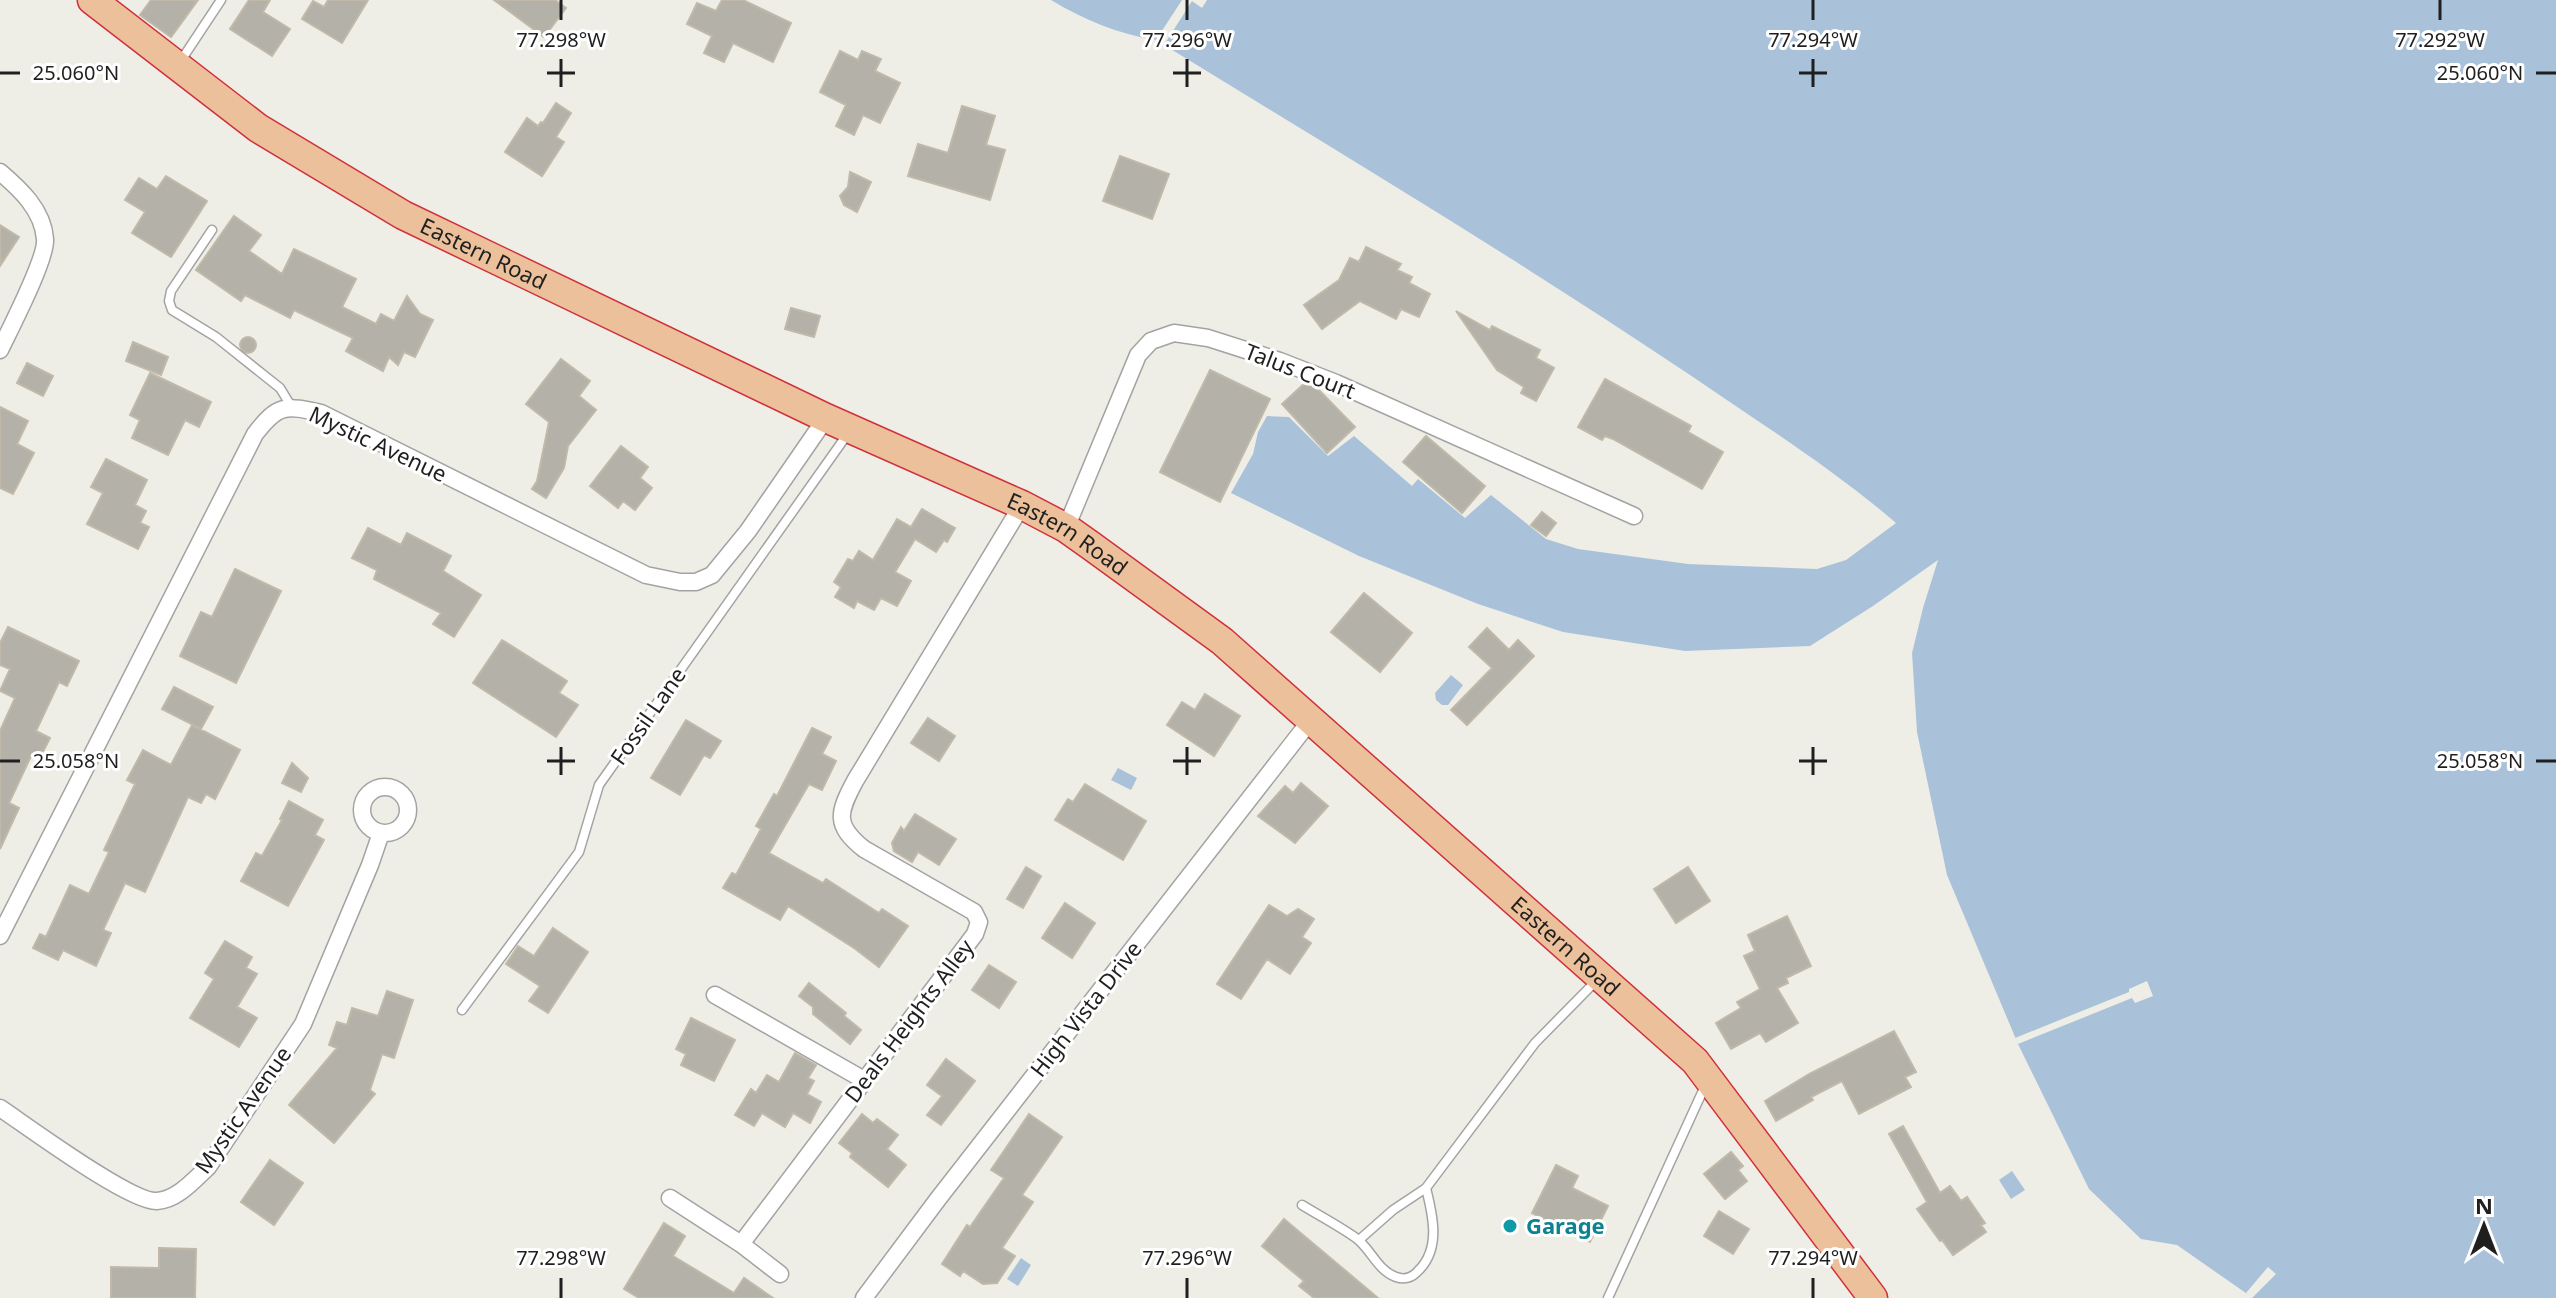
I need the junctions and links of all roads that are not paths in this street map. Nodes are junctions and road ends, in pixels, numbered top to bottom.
1 (92, 0) edge
2 (221, 0) edge
3 (178, 66) junction
4 (0, 172) edge
5 (212, 230) dead end
6 (0, 350) edge
7 (291, 406) junction
8 (839, 423) junction
9 (1022, 505) junction
10 (1634, 516) dead end
11 (1066, 528) junction
12 (1310, 721) junction
13 (381, 833) dead end
14 (0, 936) edge
15 (1601, 977) junction
16 (715, 995) dead end
17 (462, 1010) dead end
18 (1708, 1078) junction
19 (864, 1080) junction
20 (0, 1108) edge
21 (1426, 1188) junction
22 (670, 1198) dead end
23 (1302, 1205) dead end
24 (1359, 1240) junction
25 (741, 1244) junction
26 (780, 1274) dead end
27 (864, 1298) edge
28 (1608, 1298) edge
29 (1873, 1298) edge

1 - 3 highway, Eastern Road
2 - 3 lane
3 - 8 highway, Eastern Road
4 - 6 street
5 - 7 lane
7 - 8 street, Mystic Avenue
7 - 14 street, Mystic Avenue
8 - 9 highway, Eastern Road
8 - 17 lane, Fossil Lane
9 - 11 highway, Eastern Road
9 - 19 street, Deals Heights Alley
10 - 11 street, Talus Court
11 - 12 highway, Eastern Road
12 - 15 highway, Eastern Road
12 - 27 street, High Vista Drive
13 - 20 street, Mystic Avenue
15 - 18 highway, Eastern Road
15 - 21 lane
16 - 19 street
18 - 28 lane
18 - 29 highway, Eastern Road
19 - 25 street, Deals Heights Alley
21 - 24 lane
21 - 24 lane
22 - 25 street
23 - 24 lane
25 - 26 street

